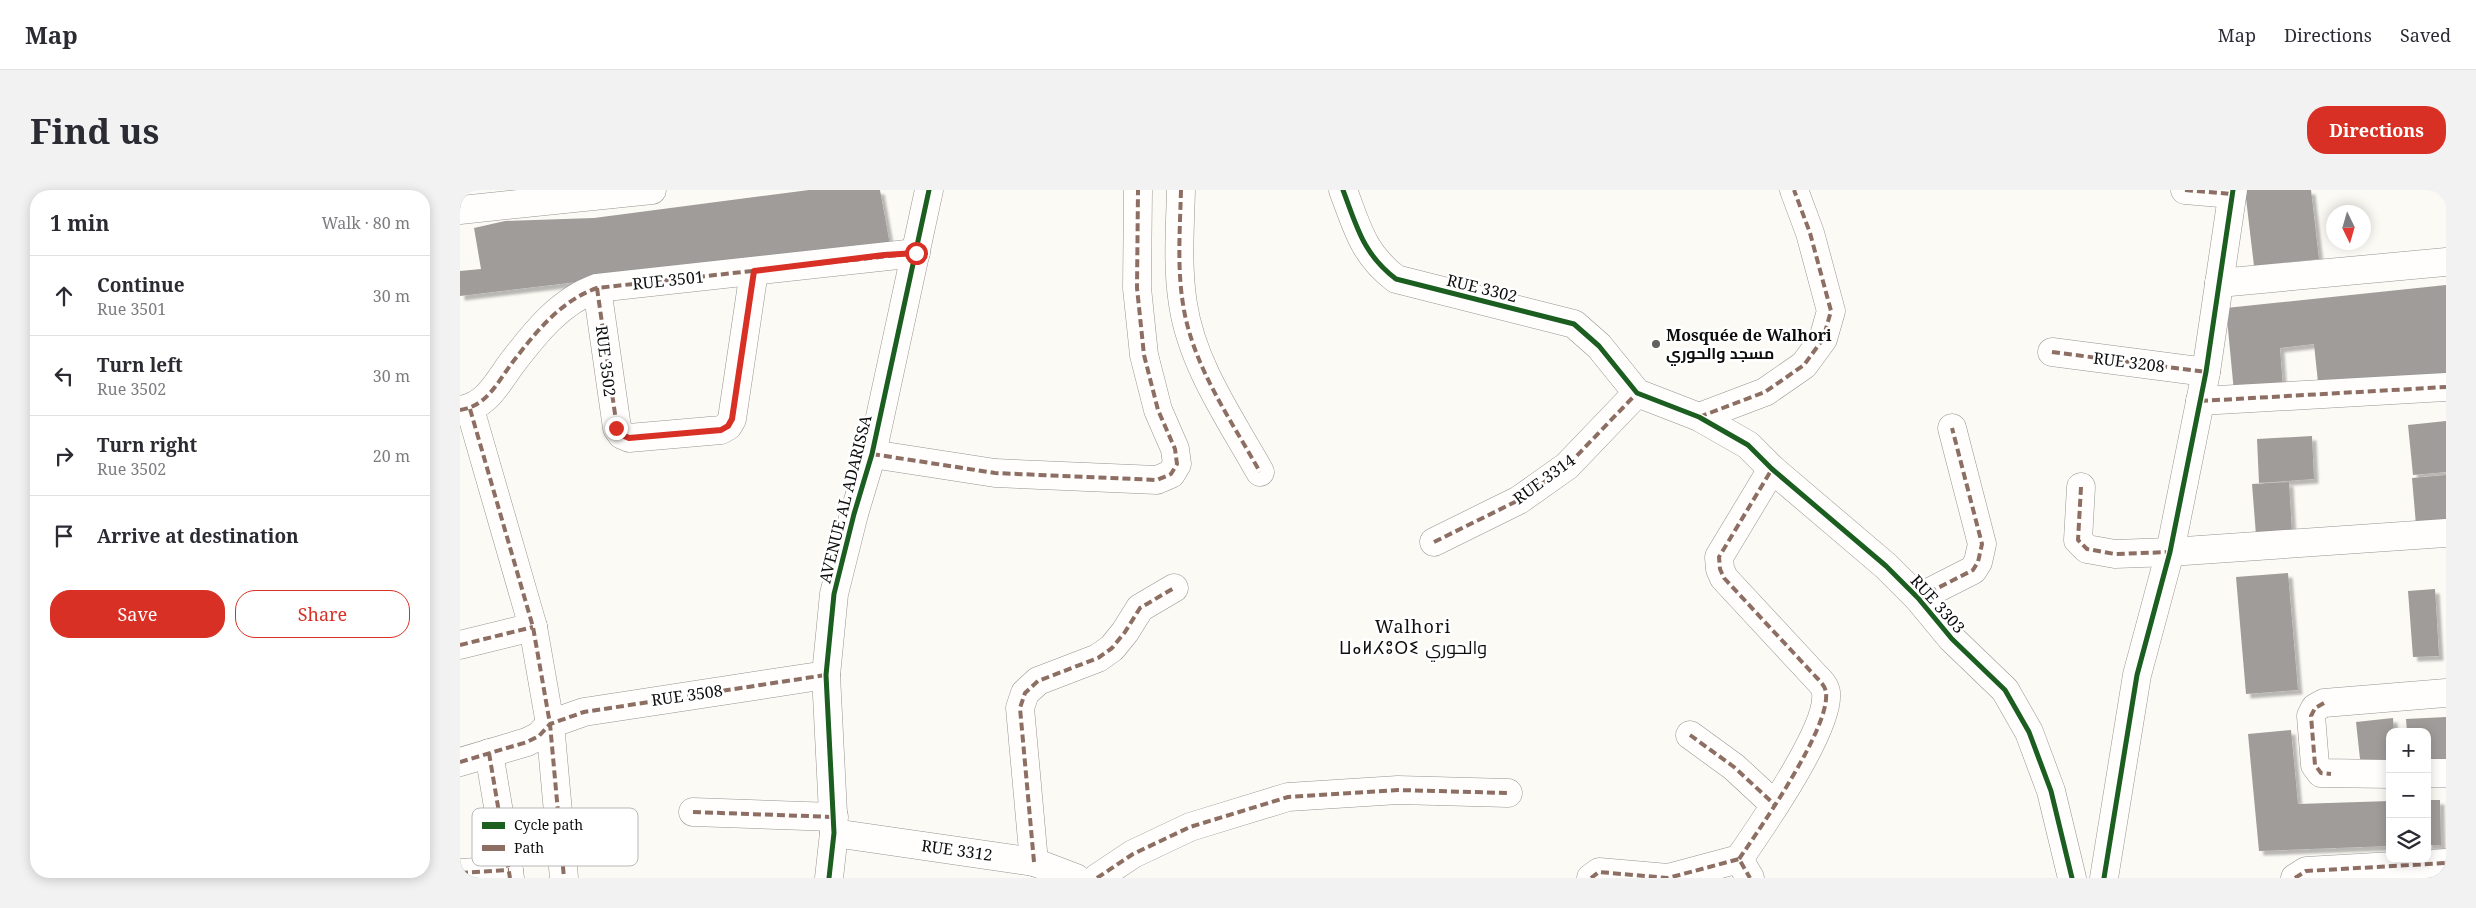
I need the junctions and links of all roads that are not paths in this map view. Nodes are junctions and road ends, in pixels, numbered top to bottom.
1 (652, 190) edge
2 (929, 190) edge
3 (1138, 190) edge
4 (1180, 190) edge
5 (1343, 190) edge
6 (1794, 190) edge
7 (2185, 190) edge
8 (2233, 192) edge
9 (460, 210) edge
10 (916, 253) junction
11 (2446, 262) edge
12 (754, 271) junction
13 (2219, 283) junction
14 (597, 288) junction
15 (2052, 352) dead end
16 (2206, 372) junction
17 (2446, 387) edge
18 (1637, 393) junction
19 (2200, 401) junction
20 (465, 410) edge
21 (1699, 417) junction
22 (1952, 428) dead end
23 (872, 454) junction
24 (1772, 469) junction
25 (1260, 472) dead end
26 (2081, 487) dead end
27 (2446, 533) edge
28 (1434, 542) dead end
29 (2170, 552) junction
30 (1174, 588) dead end
31 (1918, 598) junction
32 (533, 627) junction
33 (460, 645) edge
34 (826, 675) junction
35 (2446, 693) edge
36 (550, 724) junction
37 (1690, 735) dead end
38 (489, 753) junction
39 (460, 762) edge
40 (2446, 773) edge
41 (2386, 774) edge
42 (2431, 774) edge
43 (1508, 792) dead end
44 (1775, 805) junction
45 (499, 808) edge
46 (558, 808) edge
47 (693, 812) dead end
48 (834, 825) junction
49 (1034, 862) junction
50 (2446, 863) edge
51 (1744, 868) edge
52 (460, 873) edge
53 (510, 874) edge
54 (829, 878) edge
55 (1076, 878) edge
56 (1097, 878) edge
57 (1591, 878) edge
58 (2072, 878) edge
59 (2104, 878) edge
60 (2295, 878) edge

1 - 9 street
2 - 10 street, AVENUE AL ADARISSA
3 - 23 street
4 - 25 street
5 - 18 street, RUE 3302
6 - 21 street
7 - 8 street
8 - 13 street
10 - 12 street, RUE 3501
10 - 23 street, AVENUE AL ADARISSA
11 - 13 street
12 - 14 street, RUE 3501
12 - 14 street, RUE 3502
13 - 16 street
14 - 20 street, RUE 3501
15 - 16 street, RUE 3208
16 - 19 street
17 - 19 street
18 - 21 street, RUE 3303
18 - 28 street, RUE 3314
19 - 29 street
20 - 32 street
21 - 24 street, RUE 3303
22 - 31 street
23 - 34 street, AVENUE AL ADARISSA
24 - 31 street, RUE 3303
24 - 44 street
26 - 29 street
27 - 29 street
29 - 59 street
30 - 49 street
31 - 58 street, RUE 3303
32 - 33 street
32 - 36 street
34 - 36 street, RUE 3508
34 - 48 street, AVENUE AL ADARISSA
35 - 41 street
36 - 38 street
36 - 46 street
37 - 44 street
38 - 39 street
38 - 45 street
40 - 42 street
43 - 56 street
44 - 51 street
47 - 48 street, RUE 3312
48 - 49 street, RUE 3312
48 - 54 street, AVENUE AL ADARISSA
49 - 55 street, RUE 3312
50 - 60 street
51 - 57 street
52 - 53 street

